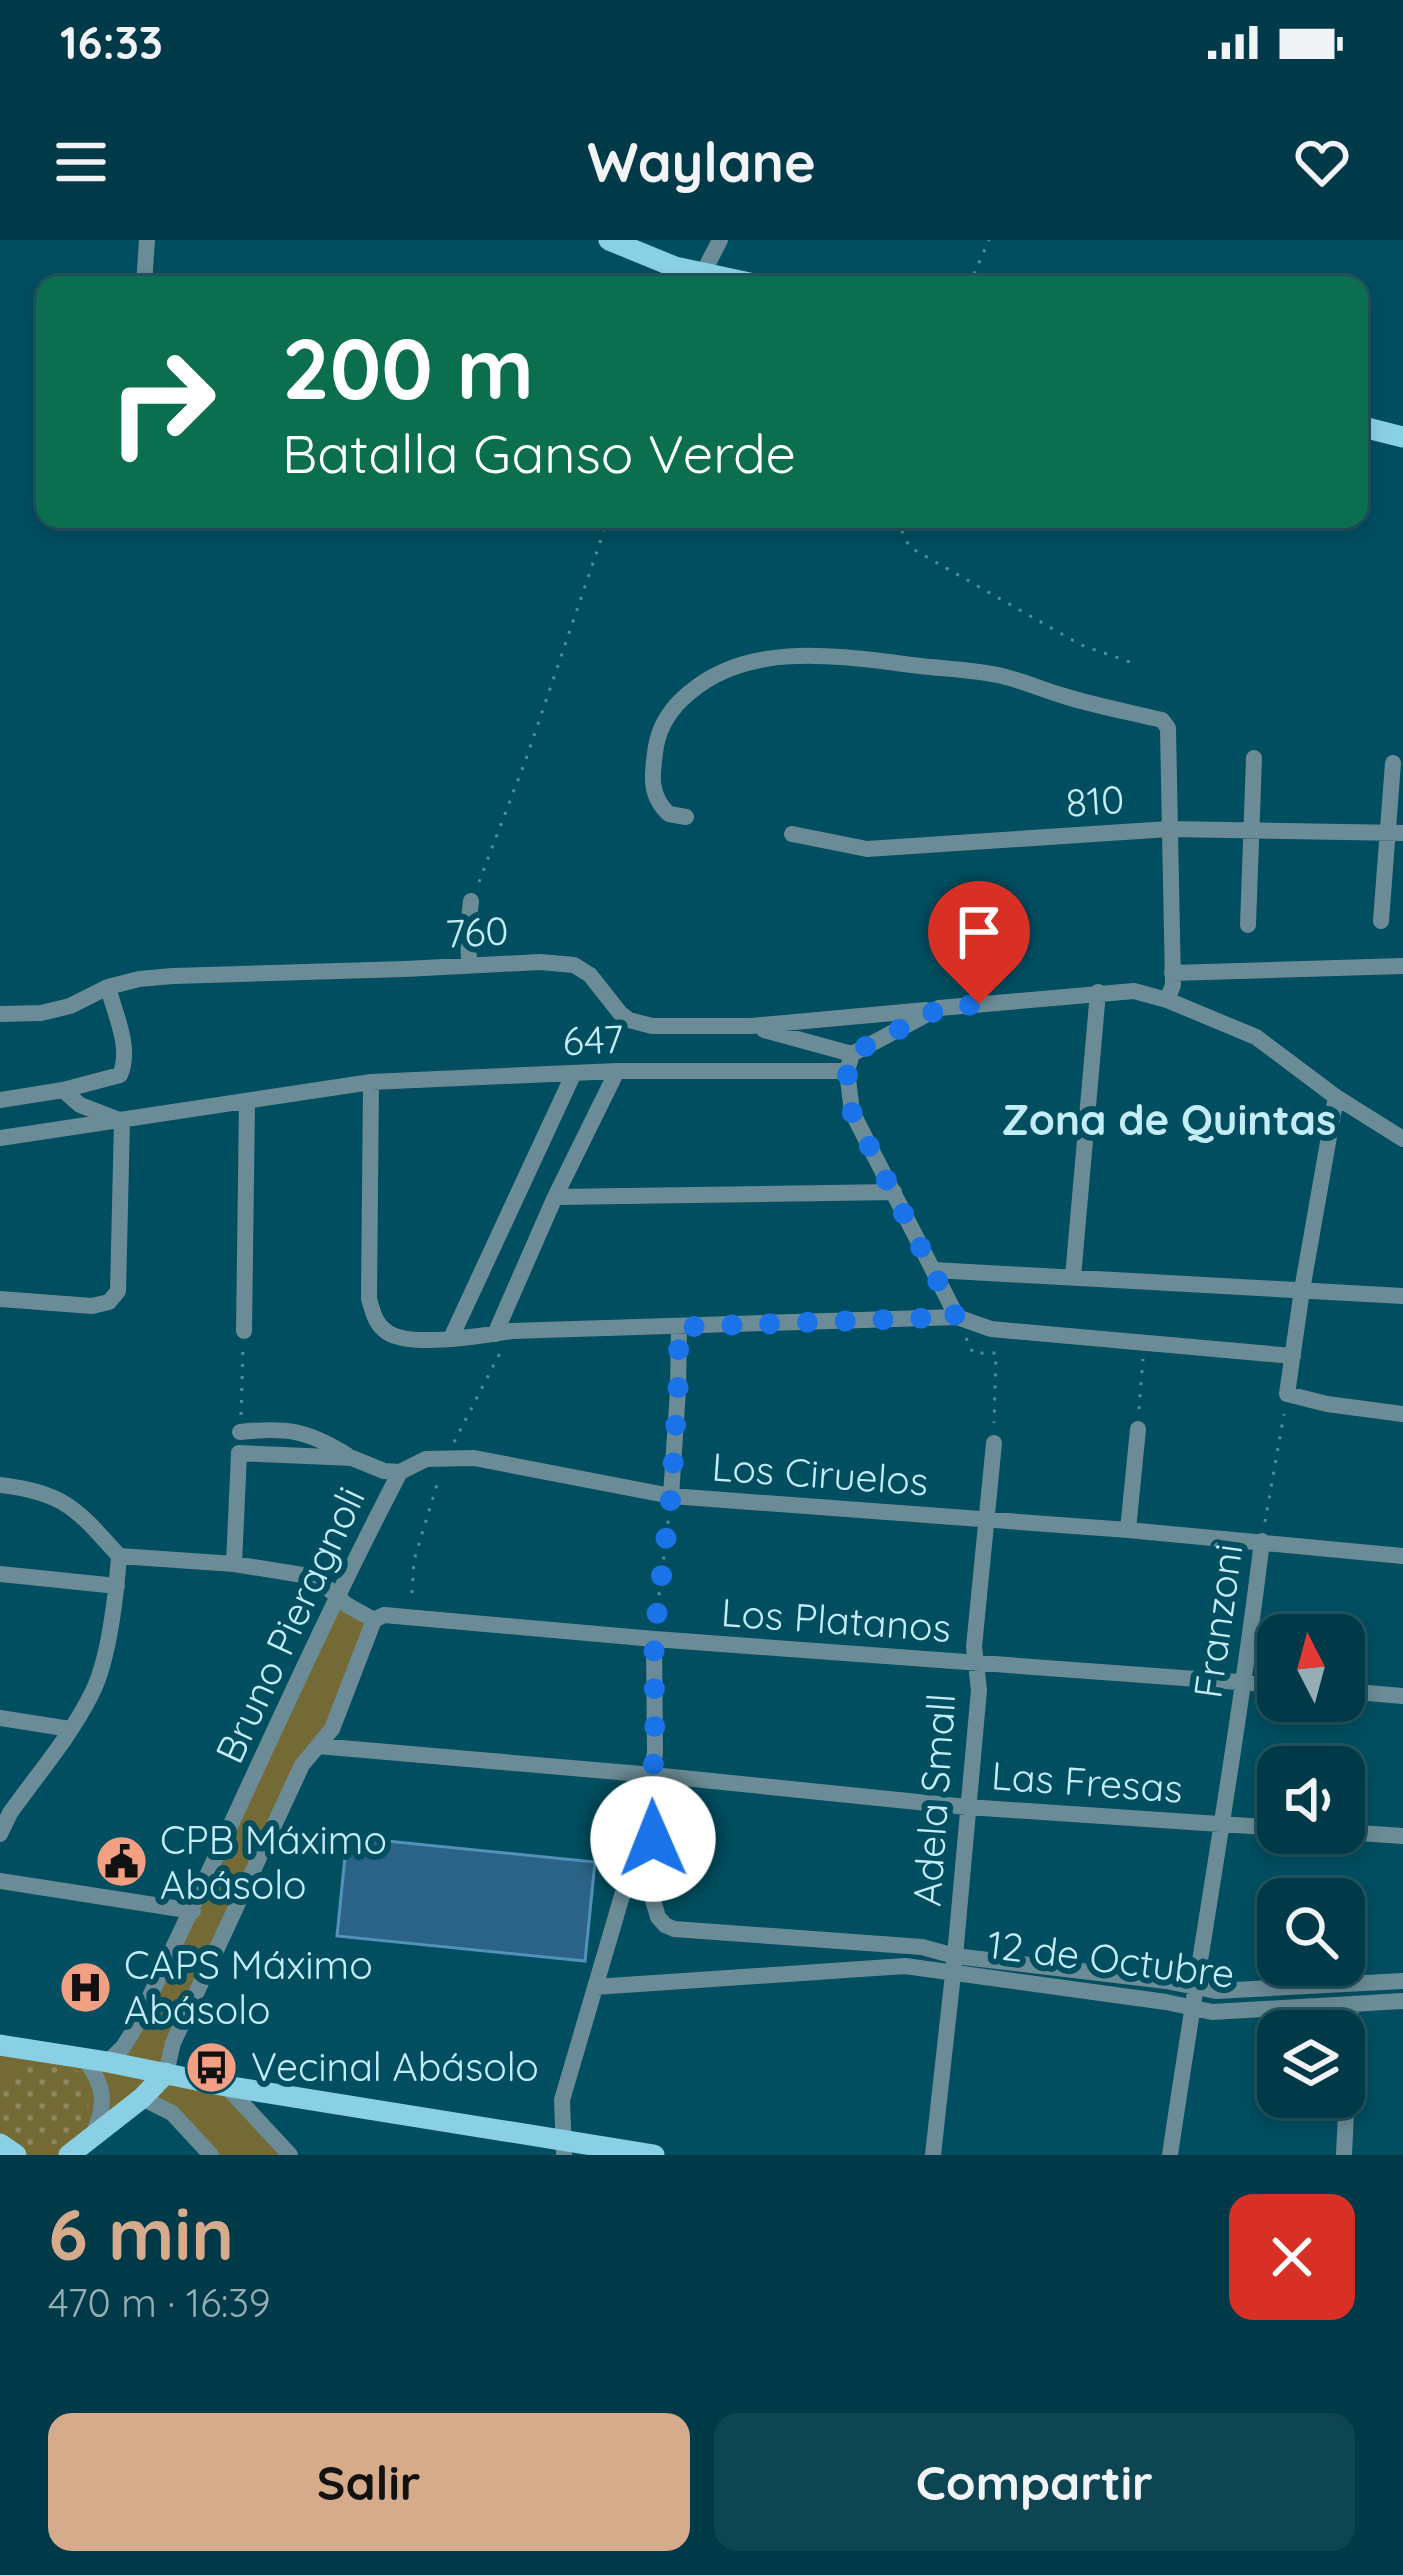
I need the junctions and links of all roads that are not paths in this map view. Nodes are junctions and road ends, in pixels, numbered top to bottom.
1 (147, 240) edge
2 (609, 240) edge
3 (720, 240) edge
4 (703, 273) junction
5 (145, 276) edge
6 (674, 276) edge
7 (717, 276) edge
8 (1368, 428) edge
9 (1403, 437) edge
10 (1254, 758) dead end
11 (1393, 764) dead end
12 (686, 817) dead end
13 (1169, 829) junction
14 (1250, 830) junction
15 (1395, 833) edge
16 (792, 835) dead end
17 (471, 901) road end
18 (1381, 922) dead end
19 (1248, 925) dead end
20 (469, 965) junction
21 (1403, 966) edge
22 (1172, 973) junction
23 (108, 988) junction
24 (1098, 992) junction
25 (1167, 1000) junction
26 (939, 1009) junction
27 (0, 1014) edge
28 (751, 1026) junction
29 (849, 1063) junction
30 (617, 1071) junction
31 (573, 1075) junction
32 (371, 1082) junction
33 (63, 1090) junction
34 (1336, 1097) junction
35 (0, 1100) edge
36 (247, 1101) junction
37 (122, 1120) junction
38 (0, 1138) edge
39 (1403, 1139) edge
40 (894, 1192) junction
41 (556, 1197) junction
42 (934, 1270) junction
43 (1073, 1277) junction
44 (1302, 1290) junction
45 (1403, 1296) edge
46 (0, 1299) edge
47 (956, 1317) junction
48 (679, 1327) junction
49 (244, 1331) road end
50 (503, 1333) junction
51 (451, 1338) junction
52 (1292, 1356) junction
53 (1403, 1414) edge
54 (1138, 1429) road end
55 (240, 1432) road end
56 (994, 1443) road end
57 (352, 1458) junction
58 (400, 1472) junction
59 (0, 1485) edge
60 (671, 1496) junction
61 (988, 1520) junction
62 (1128, 1530) junction
63 (1262, 1541) junction
64 (119, 1556) junction
65 (1403, 1556) edge
66 (234, 1564) junction
67 (0, 1574) edge
68 (117, 1586) junction
69 (336, 1595) junction
70 (374, 1620) junction
71 (654, 1639) junction
72 (975, 1664) junction
73 (1245, 1682) junction
74 (1257, 1683) edge
75 (1365, 1693) edge
76 (1403, 1696) edge
77 (0, 1718) edge
78 (70, 1729) junction
79 (318, 1746) junction
80 (653, 1775) junction
81 (648, 1805) junction
82 (967, 1808) junction
83 (1222, 1824) junction
84 (1257, 1826) edge
85 (1365, 1833) edge
86 (0, 1834) edge
87 (1403, 1836) edge
88 (0, 1881) edge
89 (193, 1910) junction
90 (954, 1965) junction
91 (1403, 1981) edge
92 (596, 1987) junction
93 (1194, 1988) junction
94 (1403, 2001) edge
95 (1351, 2005) junction
96 (1191, 2008) junction
97 (5, 2051) edge
98 (84, 2058) junction
99 (108, 2062) junction
100 (166, 2073) junction
101 (226, 2086) junction
102 (142, 2098) junction
103 (92, 2136) junction
104 (0, 2144) edge
105 (564, 2147) edge
106 (16, 2155) edge
107 (69, 2155) edge
108 (211, 2155) edge
109 (290, 2155) edge
110 (654, 2155) edge
111 (932, 2155) edge
112 (1170, 2155) edge
113 (1344, 2155) edge

1 - 5 street
2 - 6 main road
3 - 4 street
4 - 6 main road
4 - 7 main road
8 - 9 main road
10 - 14 street
11 - 15 street
12 - 13 street
13 - 14 street, 810
13 - 16 street, 810
13 - 22 street
14 - 15 street, 810
14 - 19 street
15 - 18 street
17 - 20 street
20 - 23 street, 760
20 - 28 street, 760
21 - 22 street
22 - 25 street
23 - 27 street, 760
23 - 33 street
24 - 25 street, 647
24 - 26 street, 647
24 - 43 street
25 - 34 street, 647
26 - 28 street, 760
26 - 29 street, 647
28 - 29 street
29 - 30 street, 647
29 - 40 street
30 - 31 street, 647
30 - 41 street
31 - 32 street, 647
31 - 51 street
32 - 36 street, 647
32 - 51 street
33 - 35 street
33 - 37 street
34 - 39 street, 647
34 - 44 street
36 - 37 street, 647
36 - 49 street
37 - 38 street, 647
37 - 46 street
40 - 41 street
40 - 42 street
41 - 50 street
42 - 43 street
42 - 47 street
43 - 44 street
44 - 45 street
44 - 52 street
47 - 48 street
47 - 52 street
48 - 50 street
48 - 60 street
50 - 51 street
52 - 53 street
54 - 62 street
55 - 57 street
56 - 61 street, Adela Small
57 - 58 street
57 - 66 street
58 - 60 street, Los Ciruelos
58 - 69 street, Bruno Pieragnoli
59 - 64 street
60 - 61 street, Los Ciruelos
61 - 62 street, Los Ciruelos
61 - 72 street, Adela Small
62 - 63 street, Los Ciruelos
63 - 65 street, Los Ciruelos
63 - 73 street, Franzoni
64 - 66 street
64 - 68 street
66 - 69 street
67 - 68 street
68 - 78 street
69 - 70 street
69 - 89 street, Bruno Pieragnoli
70 - 71 street, Los Platanos
70 - 79 street, Bruno Pieragnoli
71 - 72 street, Los Platanos
71 - 80 street
72 - 73 street, Los Platanos
72 - 82 street, Adela Small
73 - 74 street, Los Platanos
73 - 83 street, Franzoni
75 - 76 street
77 - 78 street
78 - 86 street
79 - 80 street, Las Fresas
79 - 100 street, Bruno Pieragnoli
80 - 81 street
80 - 82 street, Las Fresas
81 - 90 street, 12 de Octubre
81 - 92 street
82 - 83 street, Las Fresas
82 - 90 street, Adela Small
83 - 84 street, Las Fresas
83 - 93 street, Franzoni
85 - 87 street
88 - 89 street
89 - 99 street, Bruno Pieragnoli
90 - 92 street, 12 de Octubre
90 - 93 street, 12 de Octubre
90 - 96 street, 12 de Octubre
90 - 111 street, Adela Small
91 - 93 street, 12 de Octubre
92 - 105 street
93 - 96 street, Franzoni
94 - 95 street, 12 de Octubre
95 - 96 street, 12 de Octubre
95 - 113 street
96 - 112 street, Franzoni
97 - 98 main road
98 - 99 main road
98 - 103 street
99 - 100 main road
100 - 101 main road
100 - 102 main road
101 - 105 main road
101 - 109 street
102 - 103 main road
102 - 108 street
103 - 107 main road
104 - 106 main road
105 - 110 main road

